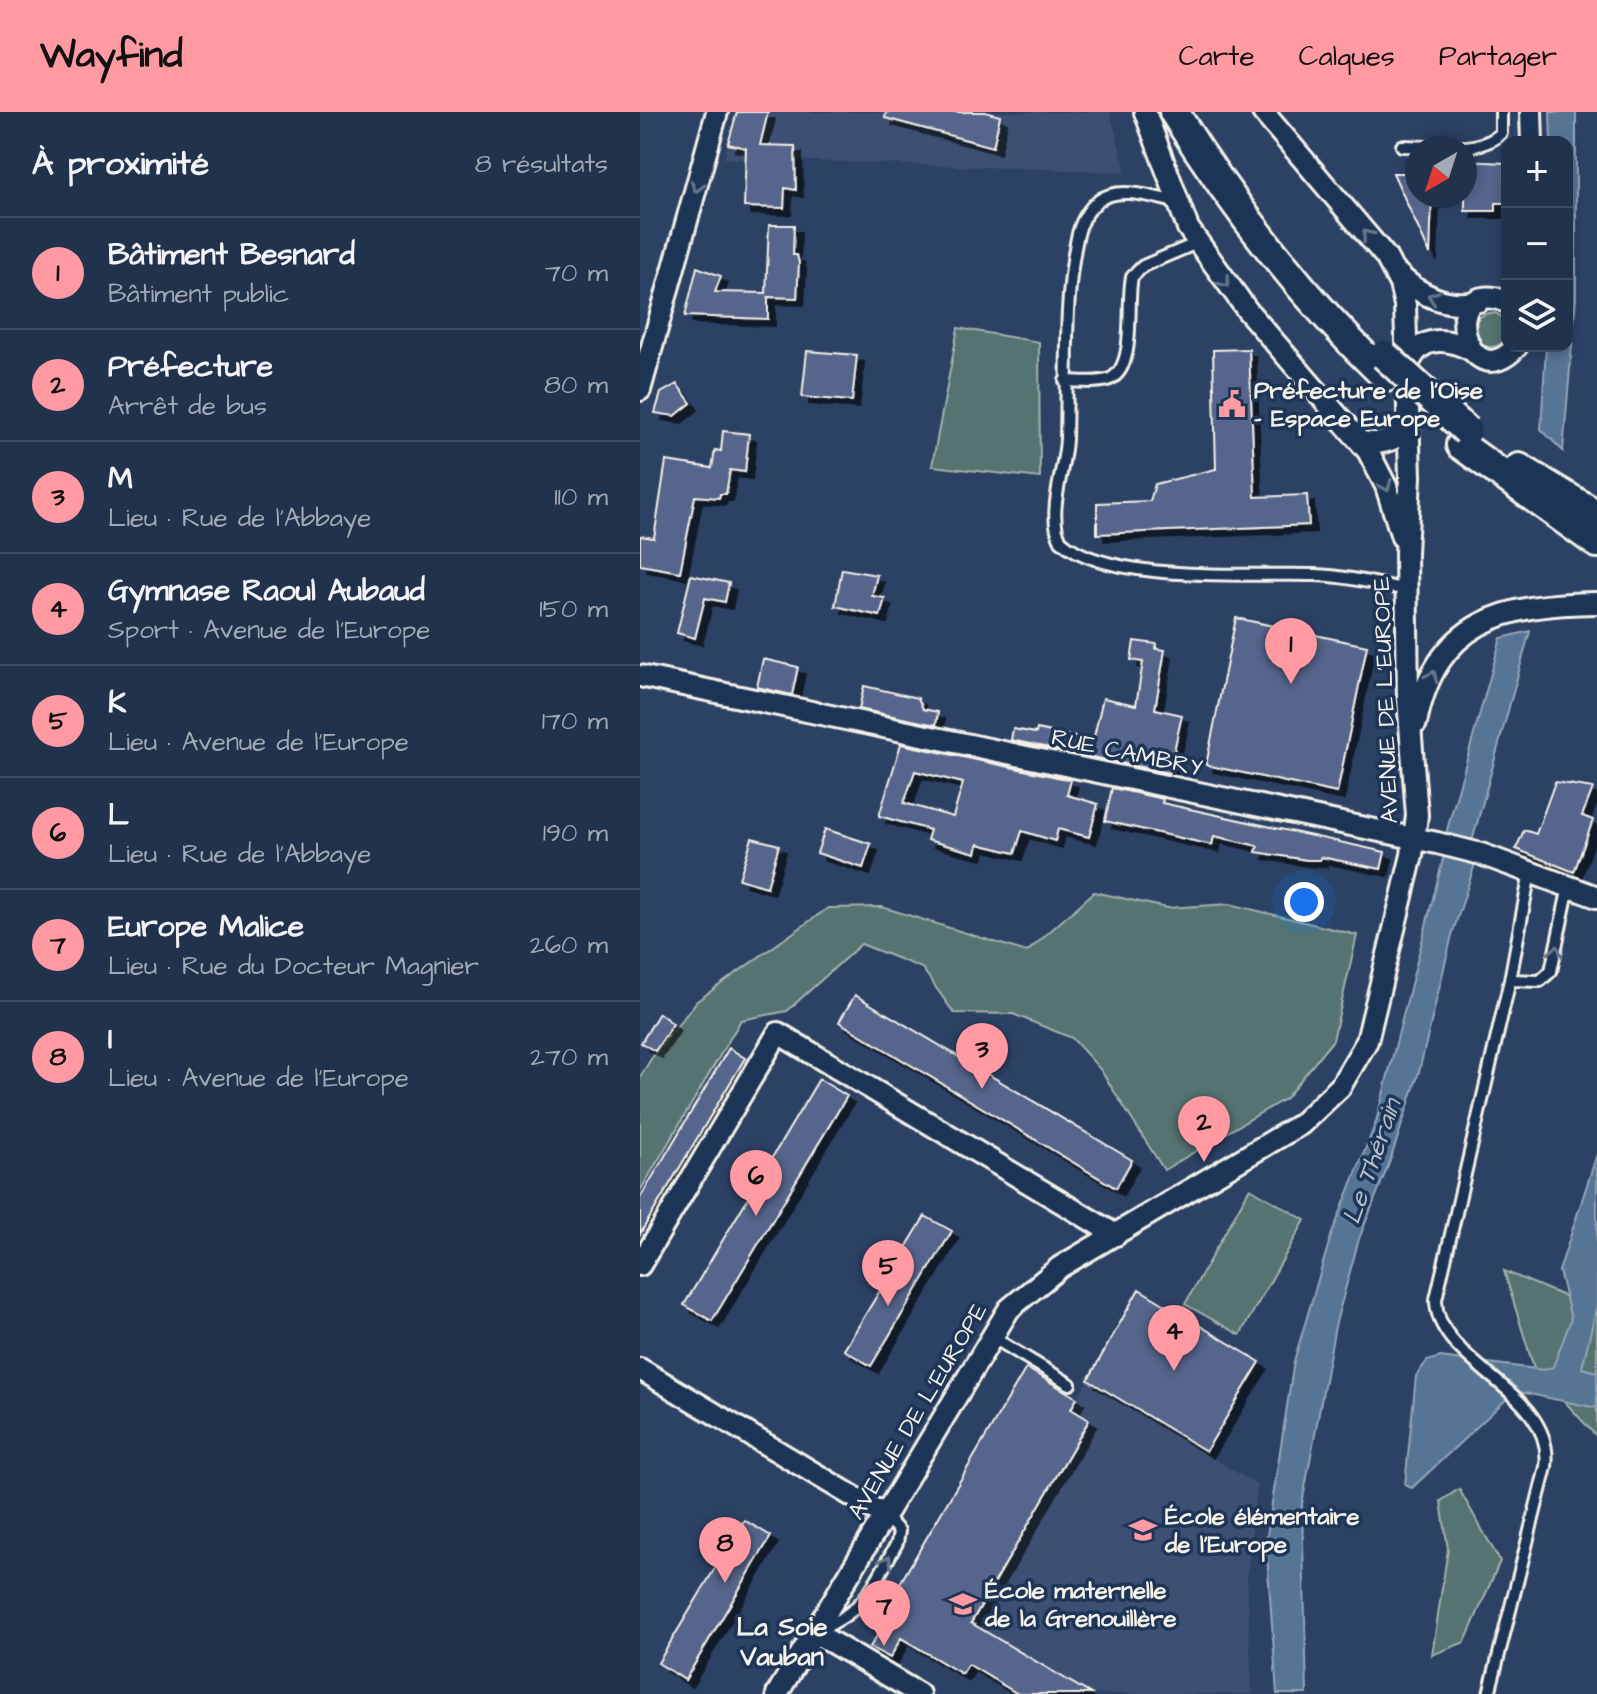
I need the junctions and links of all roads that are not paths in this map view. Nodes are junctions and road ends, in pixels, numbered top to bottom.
1 (717, 112) edge
2 (1145, 112) edge
3 (1174, 112) edge
4 (1192, 112) edge
5 (1263, 112) edge
6 (1501, 112) edge
7 (1531, 112) edge
8 (1532, 136) edge
9 (1402, 146) dead end
10 (1175, 202) junction
11 (1197, 243) junction
12 (1395, 271) junction
13 (1491, 301) edge
14 (1473, 351) junction
15 (1506, 352) edge
16 (1393, 366) junction
17 (1065, 381) junction
18 (640, 390) edge
19 (1408, 421) junction
20 (1464, 438) junction
21 (1361, 442) junction
22 (1597, 515) edge
23 (1597, 543) edge
24 (1406, 553) junction
25 (1407, 590) junction
26 (1597, 603) edge
27 (640, 676) edge
28 (1412, 750) junction
29 (1415, 838) junction
30 (1530, 872) junction
31 (1569, 886) junction
32 (1597, 897) edge
33 (1510, 980) junction
34 (1116, 1235) junction
35 (640, 1265) edge
36 (990, 1336) junction
37 (640, 1369) edge
38 (1070, 1384) dead end
39 (884, 1515) junction
40 (814, 1632) junction
41 (777, 1694) edge
42 (919, 1694) edge
43 (1489, 1694) edge

1 -> 18 street
2 - 10 street, AVENUE DE L'EUROPE
3 - 16 main road
4 - 16 main road
12 -> 5 street, AVENUE DE L'EUROPE
6 - 9 lane
7 - 8 street
10 - 11 street, AVENUE DE L'EUROPE
10 - 17 lane
11 - 17 lane
11 -> 21 street, AVENUE DE L'EUROPE
13 -> 12 street
12 - 16 street, AVENUE DE L'EUROPE
13 - 14 street
14 - 15 street
14 - 16 street
16 - 19 street, AVENUE DE L'EUROPE
16 - 20 main road, bridge
17 - 25 lane
19 - 21 street
19 - 24 street, AVENUE DE L'EUROPE
20 - 22 main road
20 - 23 main road
21 -> 24 street, AVENUE DE L'EUROPE
24 - 25 street, AVENUE DE L'EUROPE
25 - 28 street, AVENUE DE L'EUROPE
28 -> 26 street
27 - 29 street, RUE CAMBRY
28 - 29 street, AVENUE DE L'EUROPE
29 - 30 street, RUE CAMBRY
29 - 34 street, AVENUE DE L'EUROPE
30 - 31 street, RUE CAMBRY
30 - 33 lane
31 - 32 street, RUE CAMBRY
33 -> 31 lane
33 - 43 lane
34 - 35 street
34 - 36 street, AVENUE DE L'EUROPE
36 - 38 lane
36 - 39 street, AVENUE DE L'EUROPE
37 - 39 street
39 - 40 street, AVENUE DE L'EUROPE
40 - 41 street, AVENUE DE L'EUROPE
40 - 42 street

